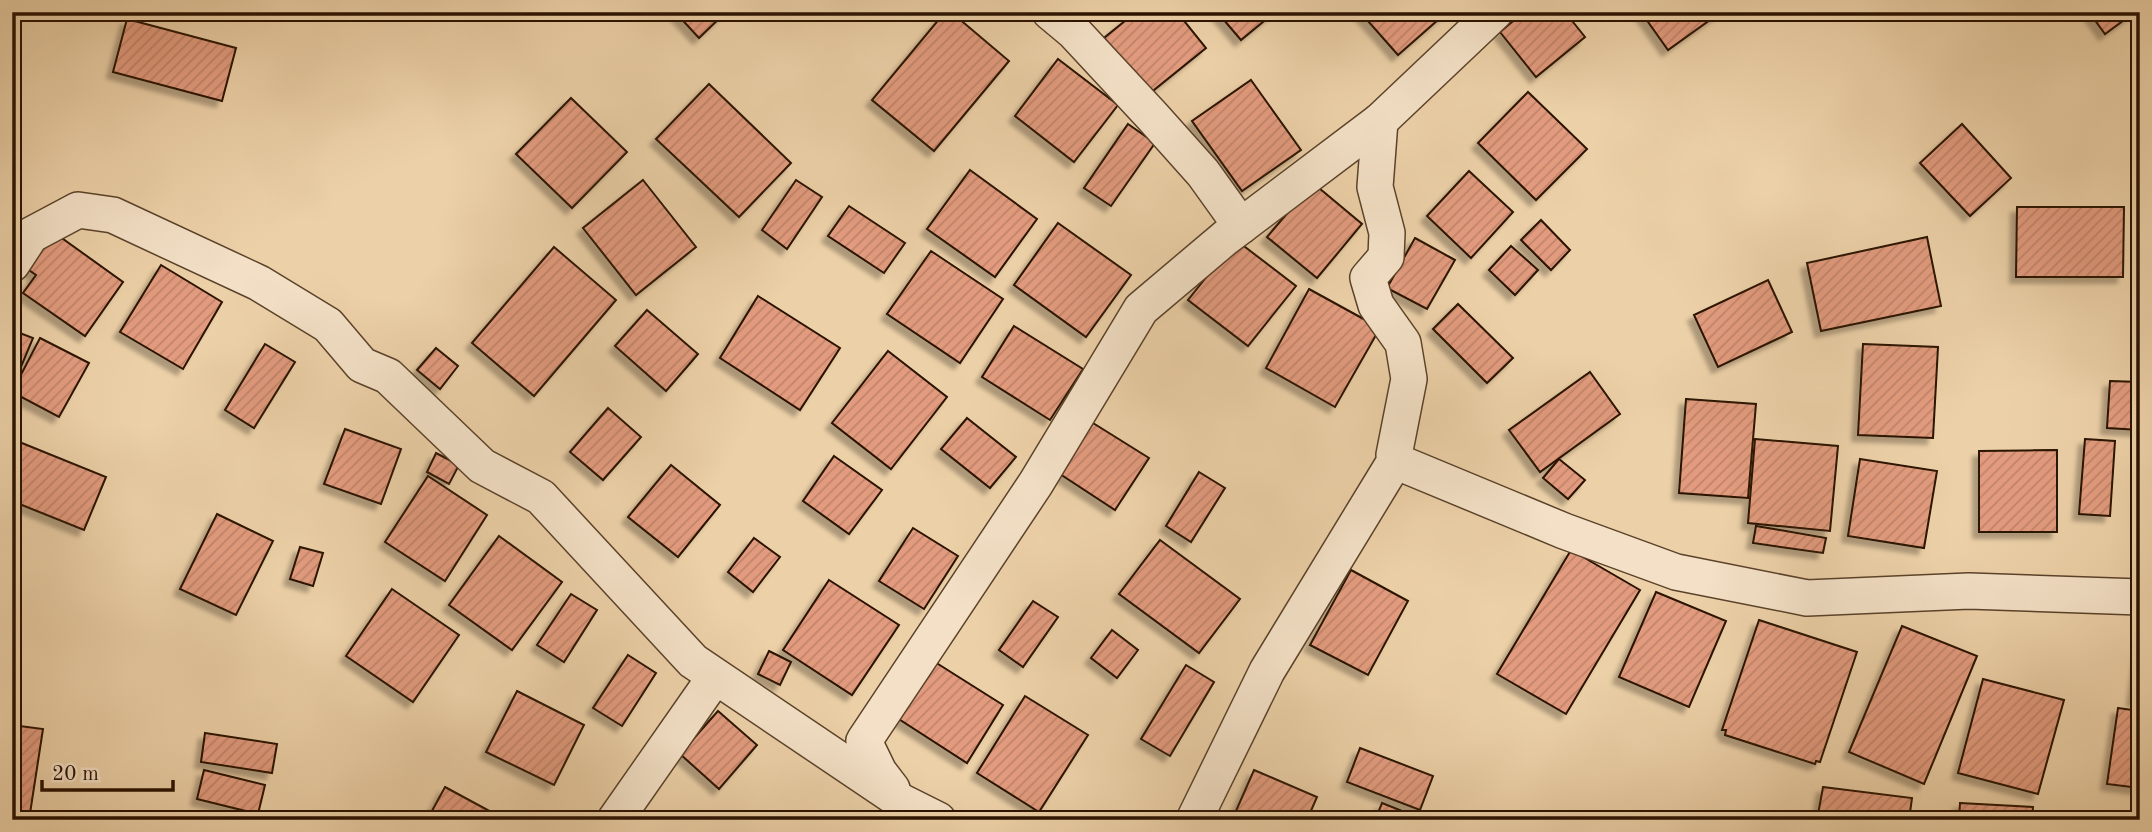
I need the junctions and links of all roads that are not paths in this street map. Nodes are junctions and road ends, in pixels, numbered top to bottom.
1 (1050, 12) edge
2 (1495, 12) edge
3 (1380, 121) junction
4 (1241, 226) junction
5 (12, 264) edge
6 (1395, 461) junction
7 (2140, 597) edge
8 (715, 677) junction
9 (902, 811) edge
10 (615, 820) edge
11 (938, 820) edge
12 (1194, 820) edge

1 - 4 street
2 - 3 street
3 - 4 street
3 - 6 street
4 - 9 street
5 - 8 street
6 - 7 street
6 - 12 street
8 - 9 street
8 - 10 street
9 - 11 street

